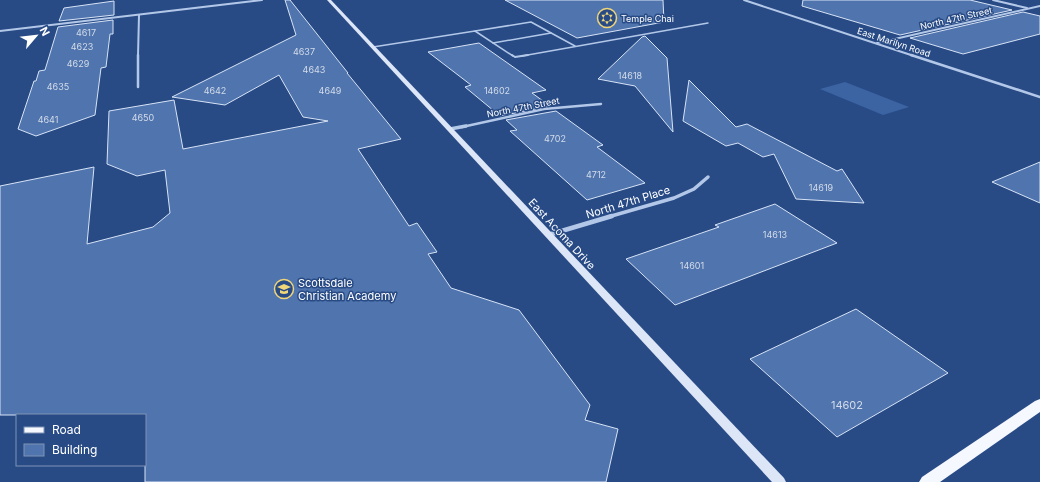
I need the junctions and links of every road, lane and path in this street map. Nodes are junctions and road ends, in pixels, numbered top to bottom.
1 (262, 0) edge
2 (329, 0) edge
3 (744, 0) edge
4 (993, 0) edge
5 (1040, 6) edge
6 (1030, 9) junction
7 (139, 15) junction
8 (708, 23) dead end
9 (0, 31) edge
10 (475, 31) junction
11 (551, 33) junction
12 (493, 43) junction
13 (876, 43) junction
14 (575, 46) junction
15 (373, 47) junction
16 (138, 87) dead end
17 (1040, 97) edge
18 (601, 104) dead end
19 (450, 129) junction
20 (708, 177) dead end
21 (548, 235) junction
22 (1040, 405) edge
23 (780, 482) edge
24 (927, 482) edge

1 - 7 street
2 - 15 street, East Acoma Drive
3 - 13 street, East Marilyn Road
4 - 6 street
5 - 6 street, North 47th Street
6 - 13 street, North 47th Street
7 - 9 street
7 - 16 street
8 - 14 lane
10 - 11 lane
10 - 12 lane
10 - 15 lane
11 - 12 lane
11 - 14 lane
12 - 14 lane
13 - 17 street, East Marilyn Road
15 - 19 street, East Acoma Drive
18 - 19 street, North 47th Street
19 - 21 street, East Acoma Drive
20 - 21 street, North 47th Place
21 - 23 street, East Acoma Drive
22 - 24 main road

